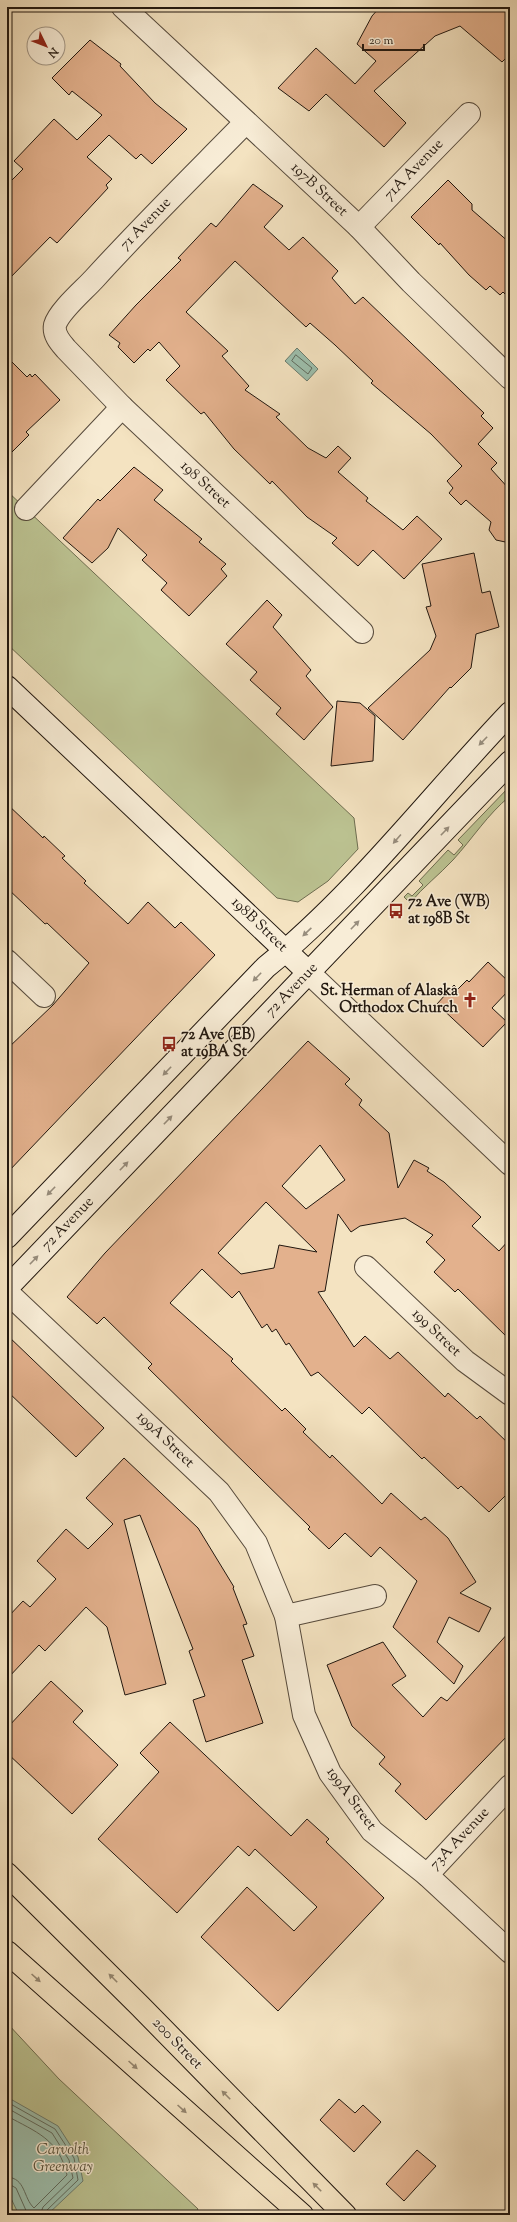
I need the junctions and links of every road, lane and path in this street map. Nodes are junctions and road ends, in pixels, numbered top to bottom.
1 (123, 7) edge
2 (469, 114) dead end
3 (246, 122) junction
4 (359, 227) junction
5 (56, 333) joint
6 (510, 378) edge
7 (122, 407) junction
8 (26, 509) dead end
9 (362, 632) dead end
10 (7, 687) edge
11 (510, 713) edge
12 (510, 762) edge
13 (286, 951) junction
14 (7, 961) edge
15 (309, 973) junction
16 (44, 996) dead end
17 (510, 1164) edge
18 (7, 1237) edge
19 (366, 1267) dead end
20 (7, 1288) edge
21 (7, 1292) edge
22 (510, 1394) edge
23 (375, 1596) dead end
24 (286, 1616) junction
25 (510, 1786) edge
26 (7, 1874) edge
27 (427, 1875) junction
28 (7, 1952) edge
29 (510, 1952) edge
30 (302, 2215) edge
31 (345, 2215) edge

1 - 3 street, 197B Street
2 - 4 street, 71A Avenue
3 - 4 street, 197B Street
3 - 5 street, 71 Avenue
4 - 6 street, 197B Street
5 - 7 street, 198 Street
7 - 8 street
7 - 9 street, 198 Street
10 - 13 street, 198B Street
11 -> 13 street, 72 Avenue
15 -> 12 street, 72 Avenue
13 - 15 street, 198B Street
13 -> 18 street, 72 Avenue
14 - 16 street
15 - 17 street, 198B Street
20 -> 15 street, 72 Avenue
19 - 22 street, 199 Street
21 - 24 street, 199A Street
23 - 24 street
24 - 27 street, 199A Street
25 - 27 street, 73A Avenue
31 -> 26 main road, 200 Street
27 - 29 street, 199A Street
28 -> 30 main road

